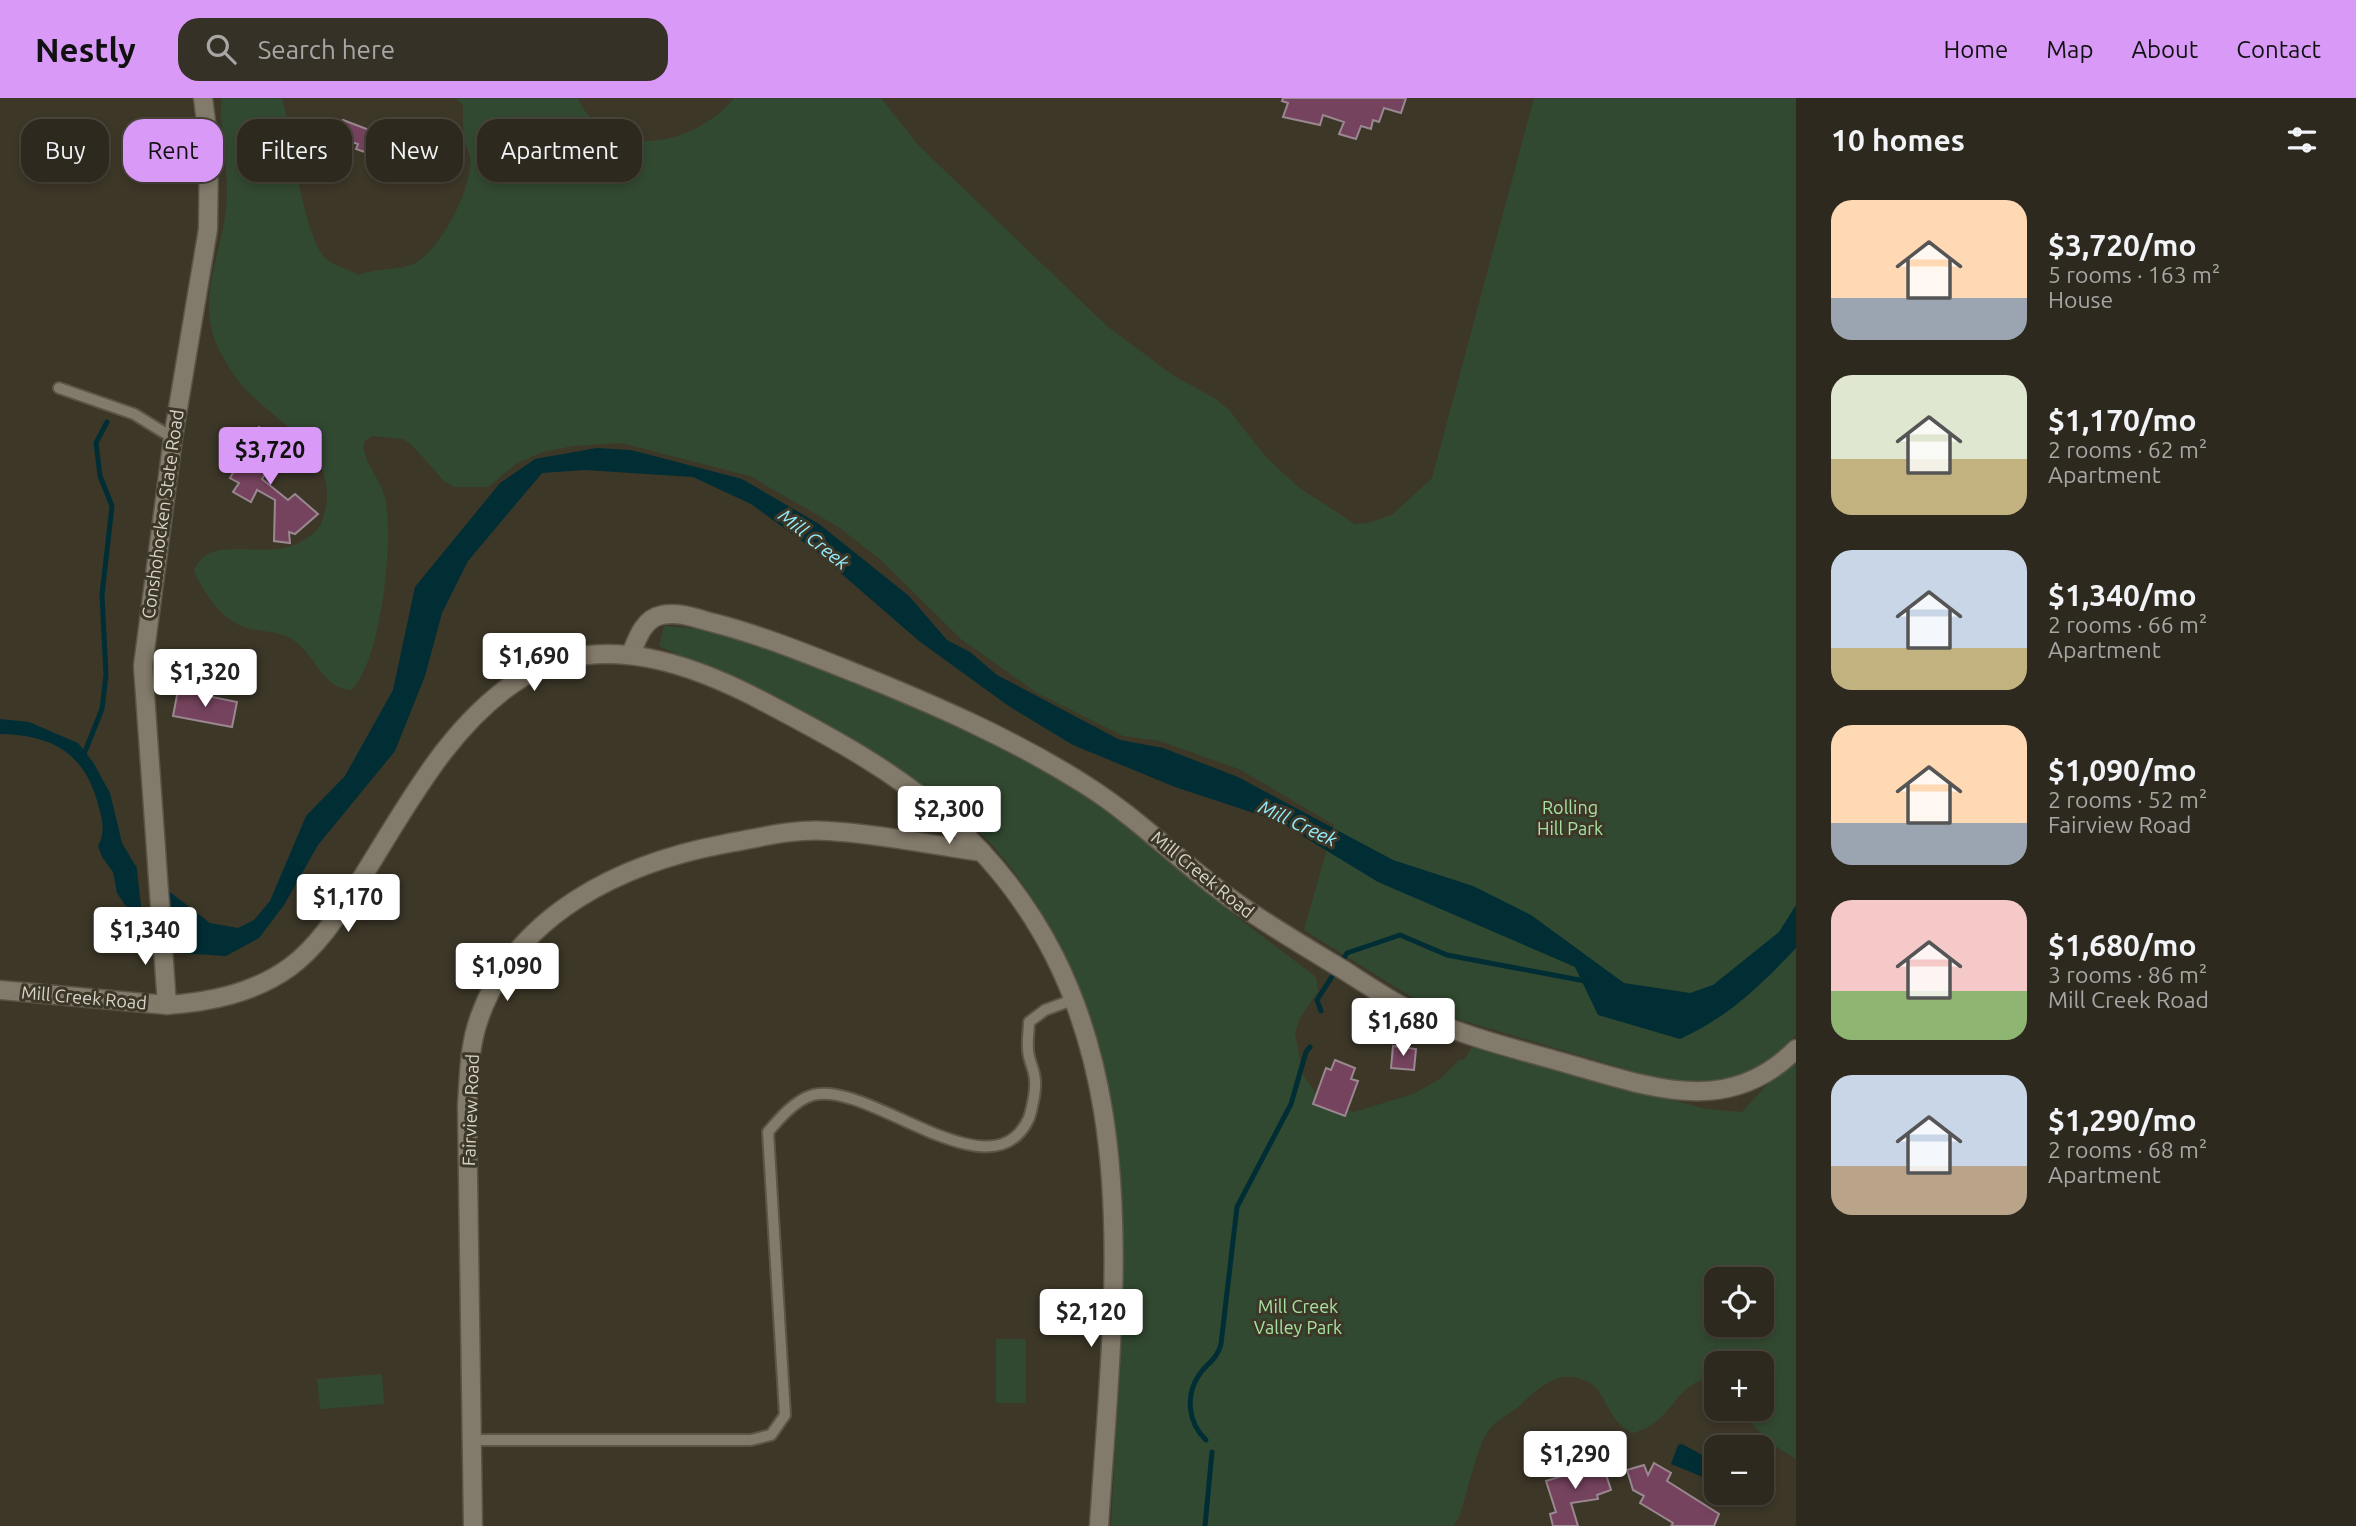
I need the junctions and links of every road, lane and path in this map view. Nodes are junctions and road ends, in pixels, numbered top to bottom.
1 (203, 98) edge
2 (59, 388) dead end
3 (173, 438) junction
4 (631, 654) junction
5 (982, 852) junction
6 (0, 990) edge
7 (1074, 999) junction
8 (167, 1004) junction
9 (1796, 1049) edge
10 (472, 1440) junction
11 (473, 1526) edge
12 (1100, 1526) edge

1 - 3 main road, Conshohocken State Road
2 - 3 lane
3 - 8 main road, Conshohocken State Road
4 - 5 main road
4 - 8 main road
4 - 9 main road, Mill Creek Road
5 - 7 main road
5 - 10 main road, Fairview Road
6 - 8 main road, Mill Creek Road
7 - 10 lane
7 - 12 main road
10 - 11 main road, Fairview Road

